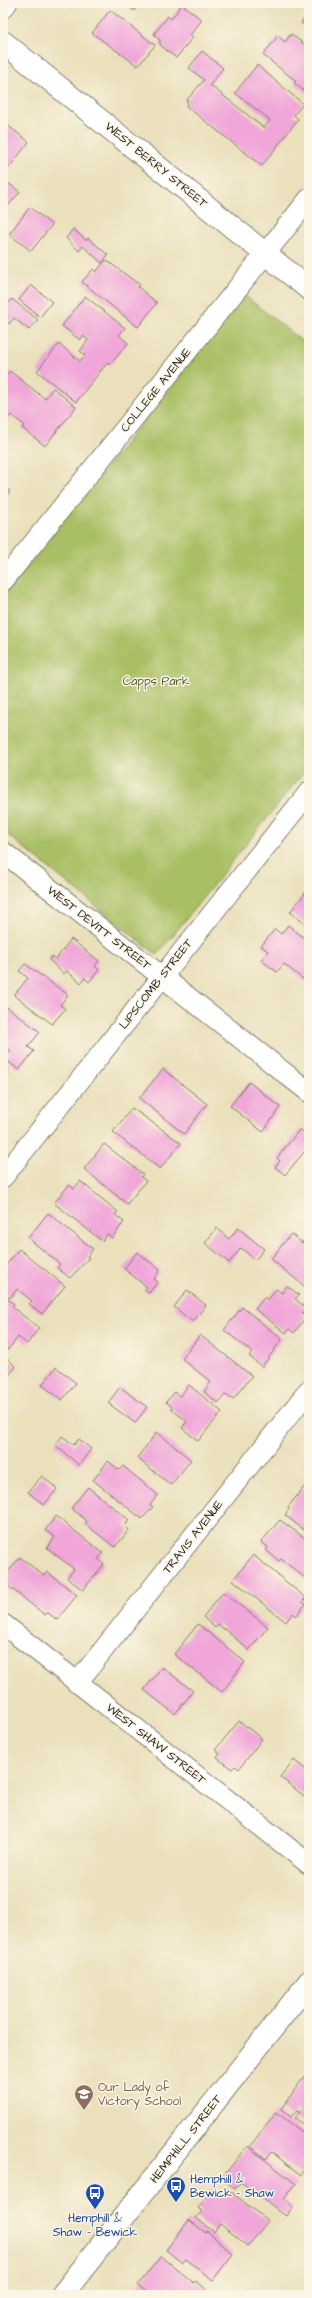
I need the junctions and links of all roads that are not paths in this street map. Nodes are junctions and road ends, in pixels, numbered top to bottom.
1 (7, 3) edge
2 (3, 8) edge
3 (3, 42) edge
4 (309, 199) edge
5 (266, 253) junction
6 (309, 289) edge
7 (3, 581) edge
8 (309, 792) edge
9 (3, 852) edge
10 (162, 977) junction
11 (309, 1092) edge
12 (3, 1177) edge
13 (309, 1390) edge
14 (3, 1624) edge
15 (77, 1683) junction
16 (309, 1864) edge
17 (309, 1982) edge
18 (62, 2295) edge

1 - 2 street
3 - 5 main road, WEST BERRY STREET
4 - 5 street, COLLEGE AVENUE
5 - 6 main road, WEST BERRY STREET
5 - 7 street, COLLEGE AVENUE
8 - 10 street, LIPSCOMB STREET
9 - 10 street, WEST DEVITT STREET
10 - 11 street, WEST DEVITT STREET
10 - 12 street, LIPSCOMB STREET
13 - 15 street, TRAVIS AVENUE
14 - 15 street, WEST SHAW STREET
15 - 16 street, WEST SHAW STREET
17 - 18 main road, HEMPHILL STREET

